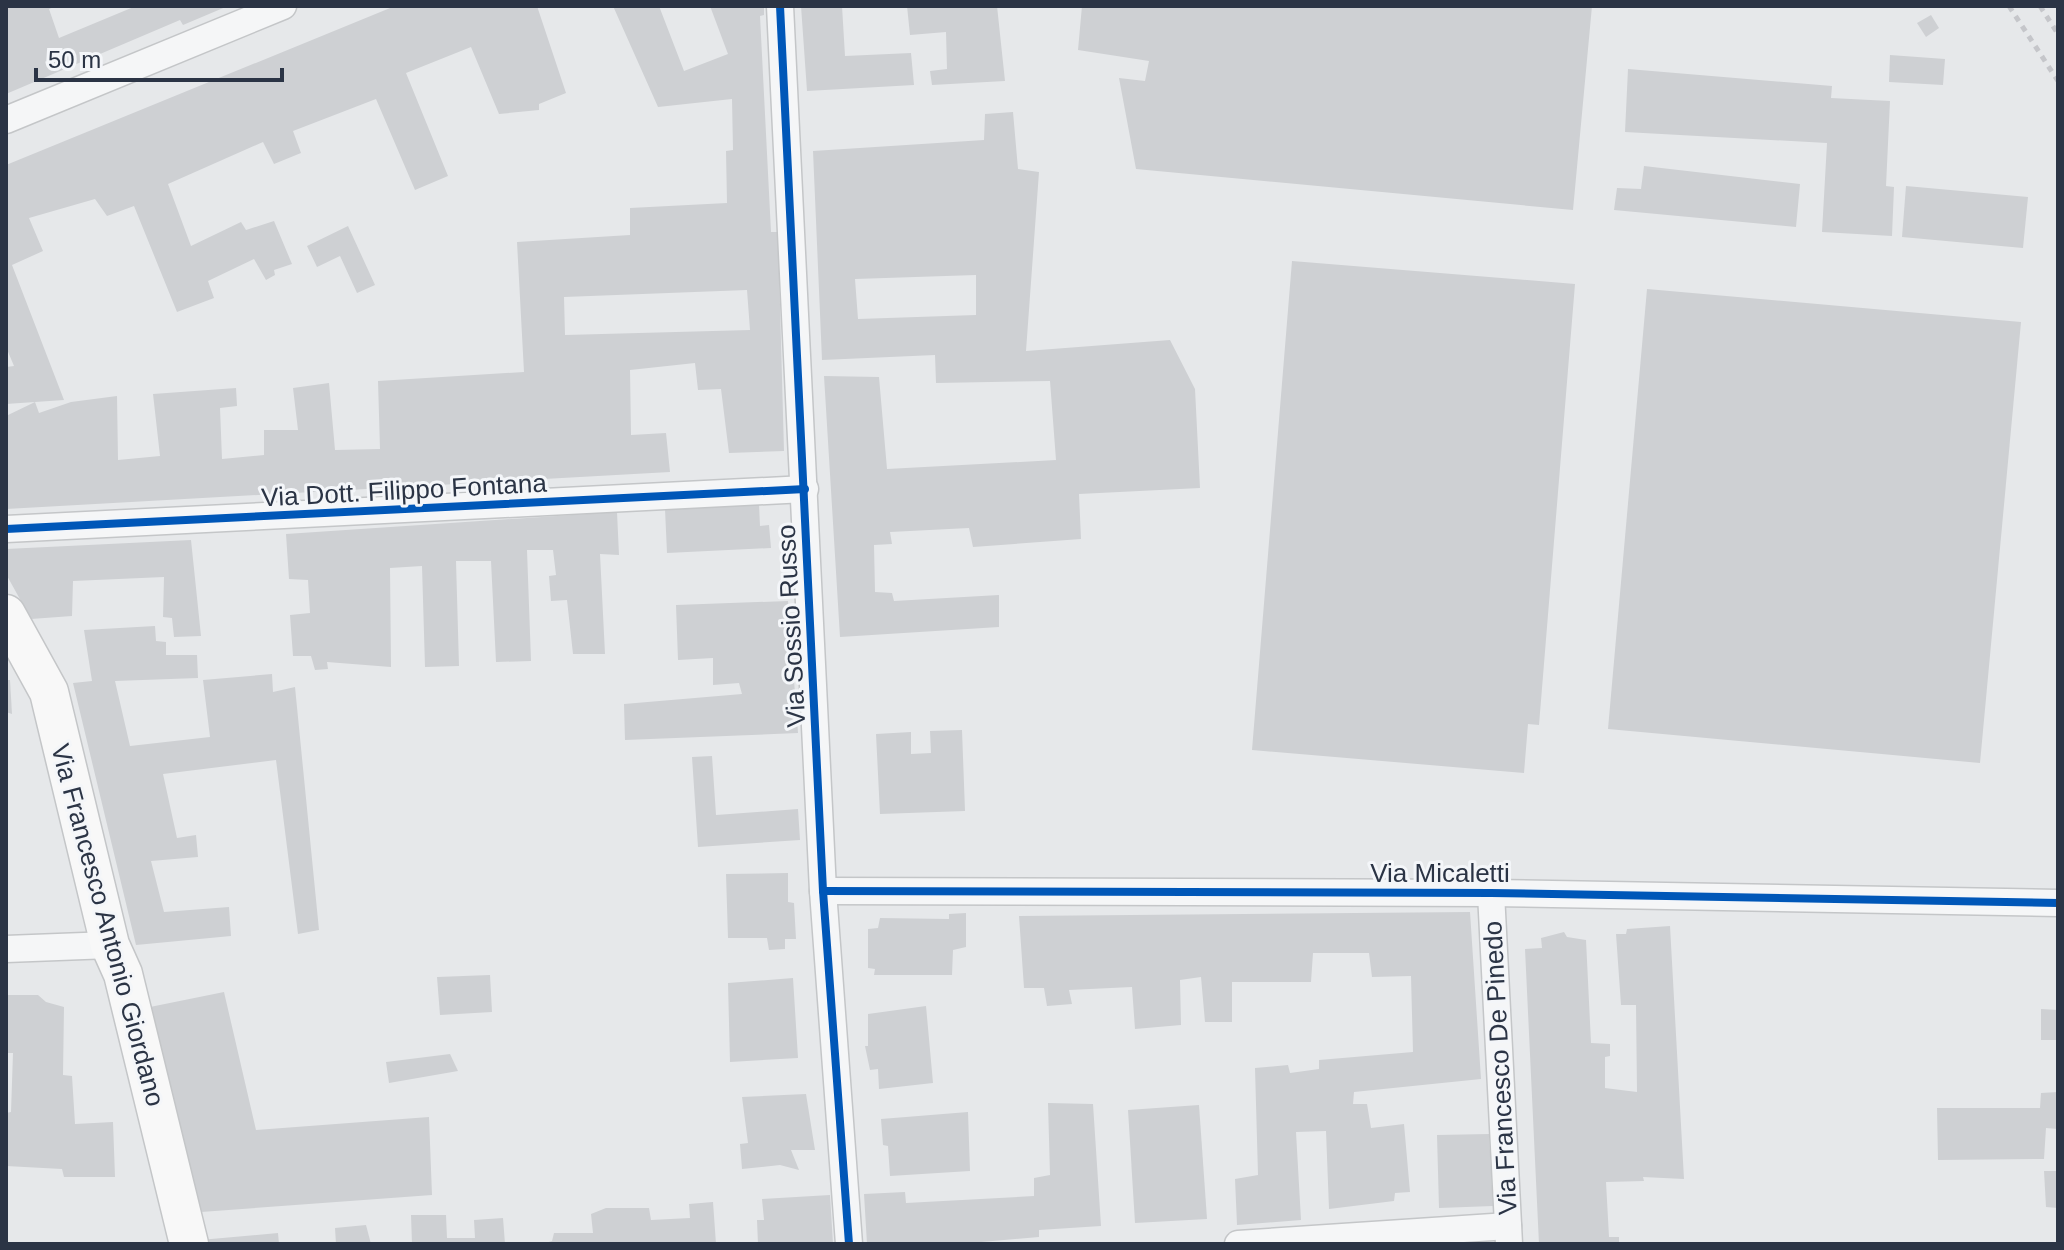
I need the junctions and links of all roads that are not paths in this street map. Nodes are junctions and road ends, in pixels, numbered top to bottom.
1 (283, 6) edge
2 (780, 6) edge
3 (6, 120) edge
4 (805, 489) junction
5 (6, 529) edge
6 (6, 614) edge
7 (823, 891) junction
8 (1491, 893) junction
9 (2058, 903) edge
10 (110, 945) junction
11 (6, 949) edge
12 (1508, 1235) edge
13 (189, 1244) edge
14 (849, 1244) edge
15 (1238, 1244) edge

1 - 3 street
2 - 4 street, Via Sossio Russo
4 - 5 street, Via Dott. Filippo Fontana
4 - 7 street, Via Sossio Russo
6 - 10 street, Via Francesco Antonio Giordano
7 - 8 street, Via Micaletti
7 - 14 street, Via Sossio Russo
8 - 9 street, Via Micaletti
8 - 12 street, Via Francesco De Pinedo
10 - 11 street
10 - 13 street, Via Francesco Antonio Giordano
12 - 15 street

